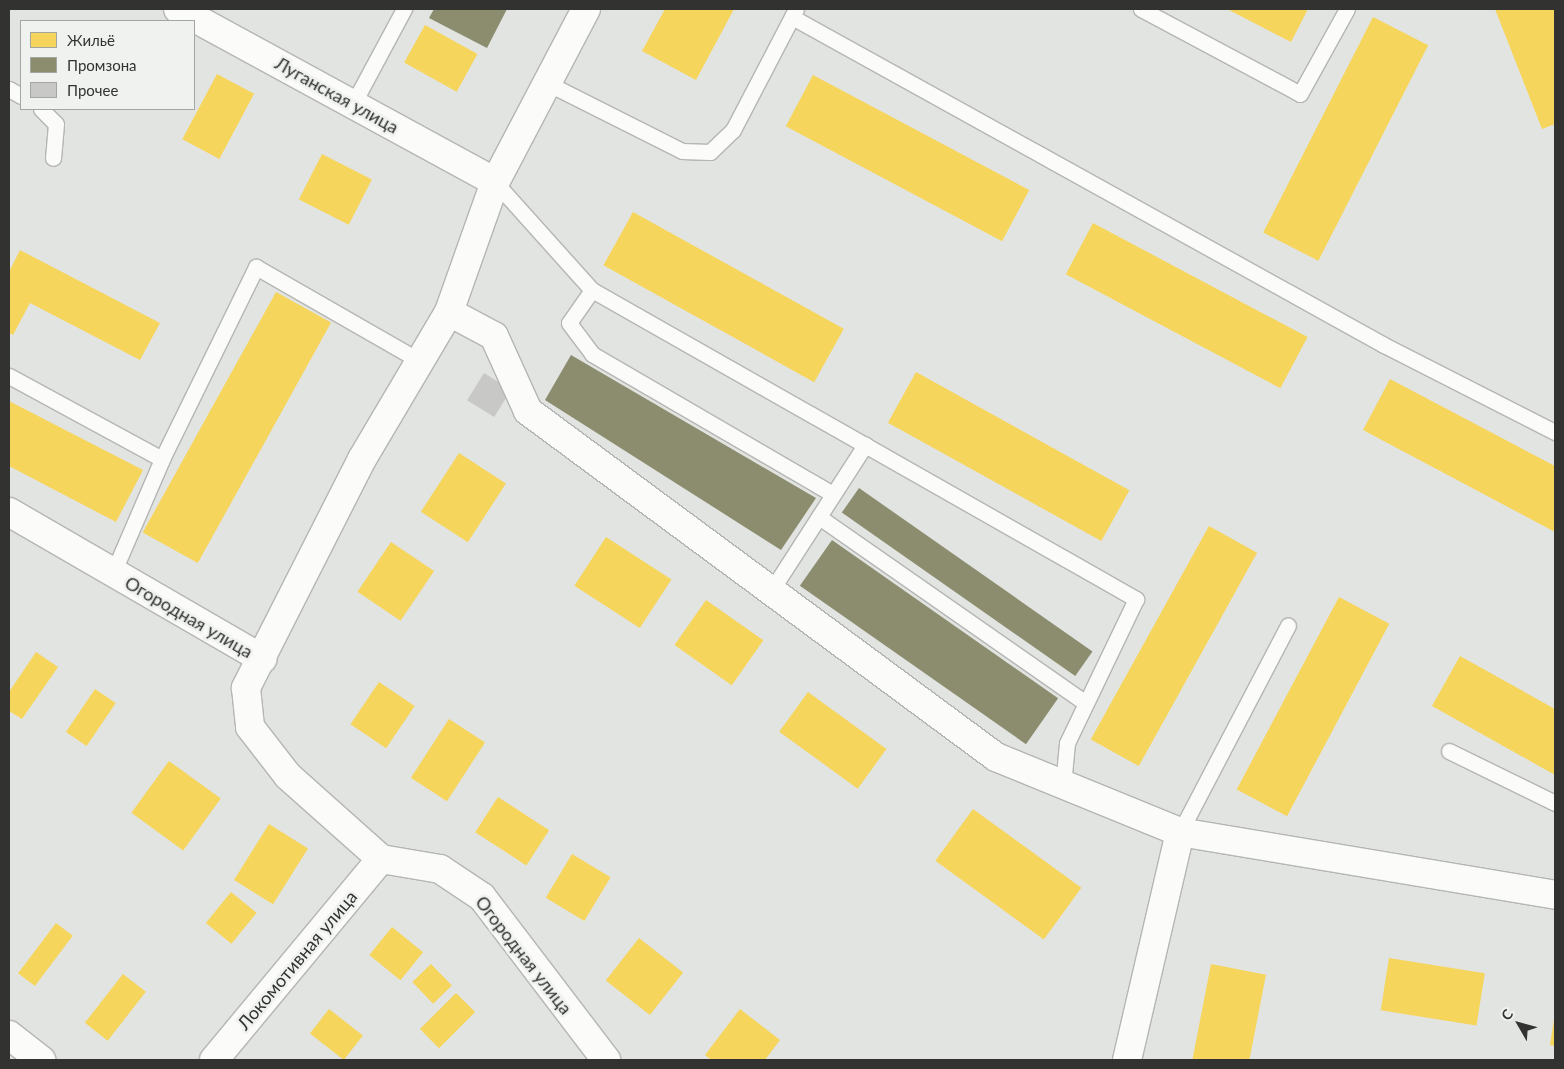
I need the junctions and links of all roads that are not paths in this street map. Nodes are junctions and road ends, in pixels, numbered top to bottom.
1 (178, 9) edge
2 (404, 9) edge
3 (586, 9) edge
4 (1141, 9) edge
5 (1347, 9) edge
6 (794, 13) edge
7 (547, 83) junction
8 (9, 89) edge
9 (20, 95) edge
10 (353, 104) junction
11 (42, 110) edge
12 (53, 158) dead end
13 (495, 182) junction
14 (592, 290) junction
15 (449, 312) junction
16 (420, 361) junction
17 (9, 376) edge
18 (1555, 432) edge
19 (865, 445) junction
20 (162, 460) junction
21 (833, 494) junction
22 (9, 512) edge
23 (819, 516) junction
24 (113, 572) junction
25 (772, 591) junction
26 (1288, 625) dead end
27 (263, 659) junction
28 (1086, 703) junction
29 (1449, 751) dead end
30 (1063, 785) junction
31 (1555, 803) edge
32 (1180, 832) junction
33 (381, 859) junction
34 (1555, 895) edge
35 (9, 1036) edge
36 (41, 1060) edge
37 (214, 1060) edge
38 (606, 1060) edge
39 (1127, 1060) edge

1 - 10 street, Луганская улица
2 - 10 lane
3 - 7 street
4 - 5 lane
6 - 7 lane
6 - 18 lane
7 - 13 street
8 - 9 lane
10 - 13 street, Луганская улица
11 - 12 lane
13 - 14 lane
13 - 15 street
14 - 19 lane
14 - 21 lane
15 - 16 street
15 - 25 street
16 - 20 lane
16 - 27 street
17 - 20 lane
19 - 21 lane
19 - 28 lane
20 - 24 lane
21 - 23 lane
22 - 24 street, Огородная улица
23 - 25 lane
23 - 28 lane
24 - 27 street, Огородная улица
25 - 30 street
26 - 32 lane
27 - 33 street, Огородная улица
28 - 30 lane
29 - 31 lane
30 - 32 street
32 - 34 street
32 - 39 street
33 - 37 street, Локомотивная улица
33 - 38 street, Огородная улица
35 - 36 street

